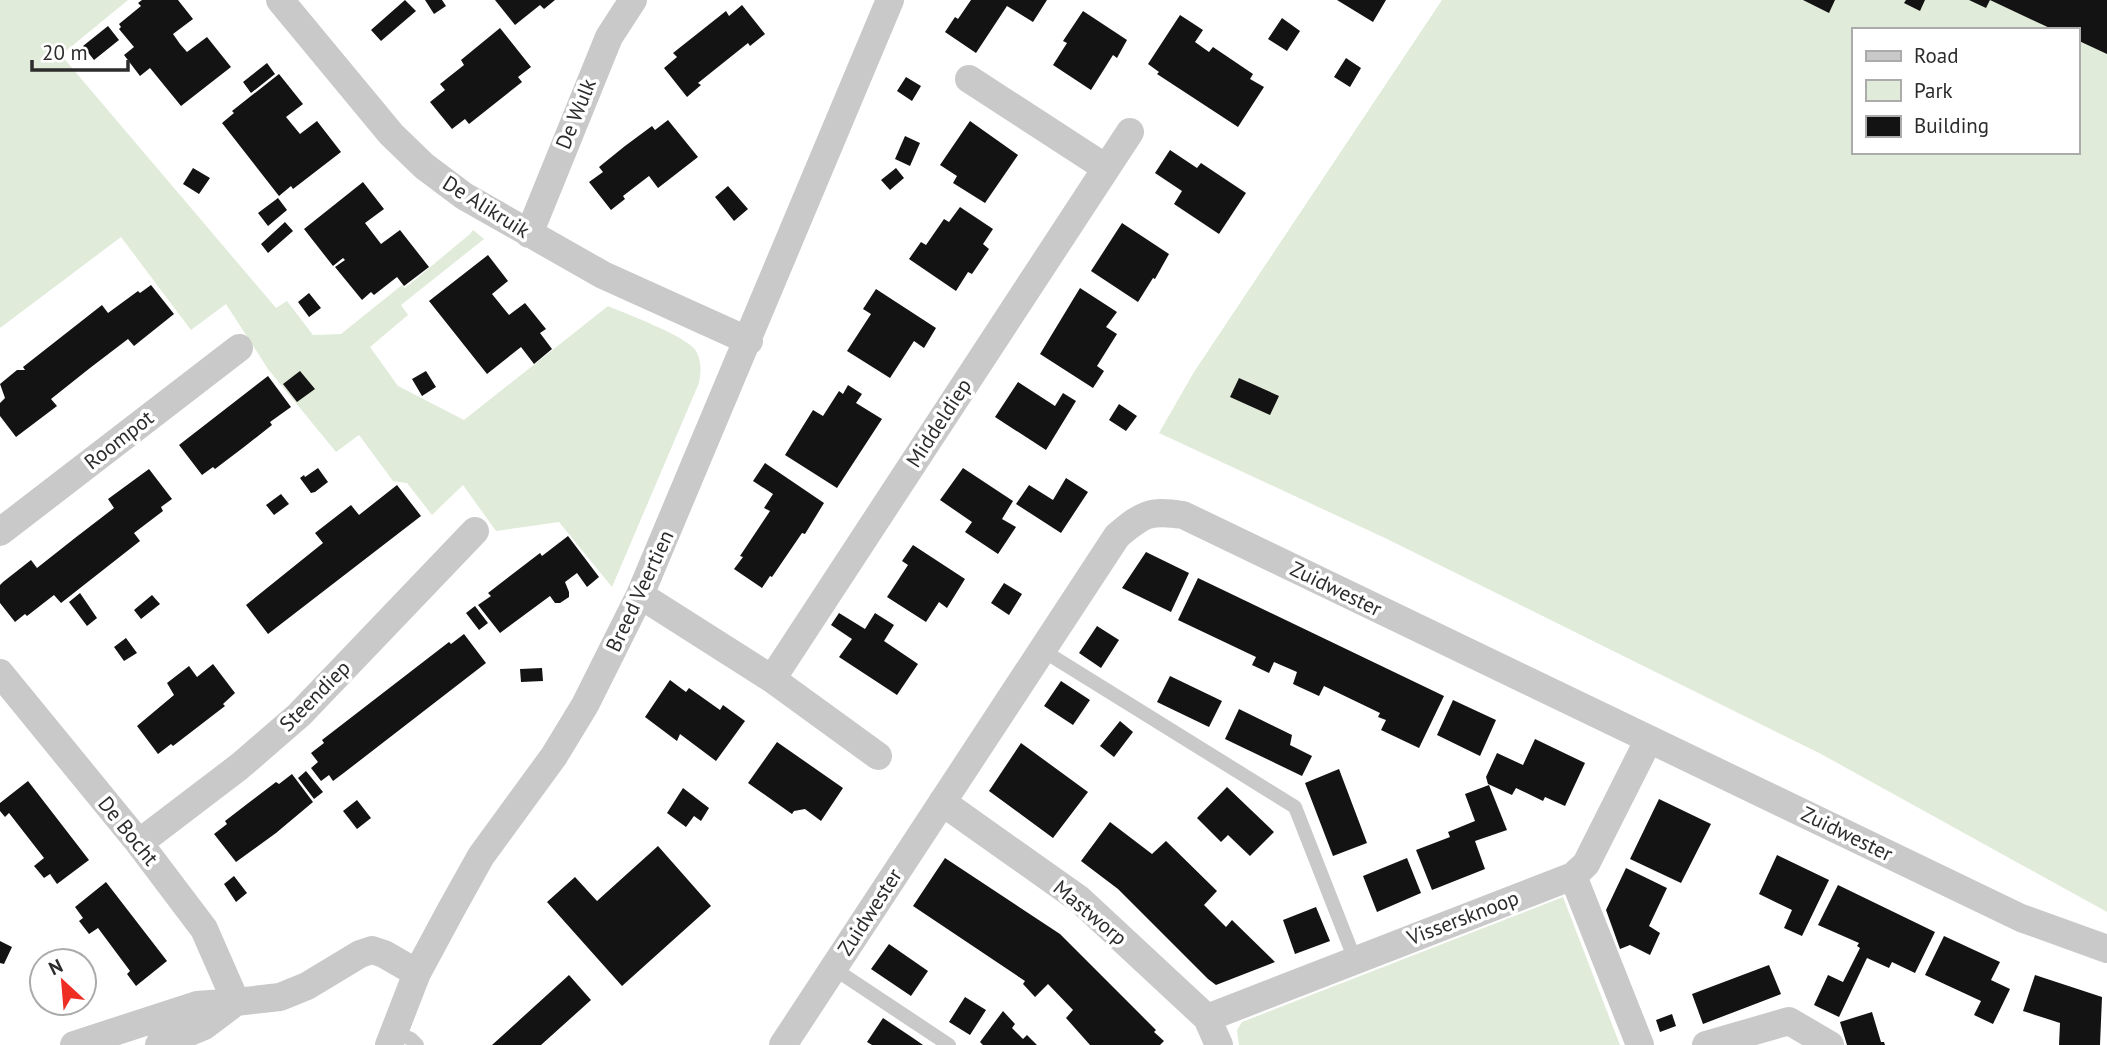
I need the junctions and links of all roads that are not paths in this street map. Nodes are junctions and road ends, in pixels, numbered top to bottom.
1 (280, 0) edge
2 (633, 0) edge
3 (890, 0) edge
4 (969, 79) dead end
5 (1130, 132) dead end
6 (1107, 167) junction
7 (529, 234) junction
8 (749, 341) junction
9 (239, 348) dead end
10 (475, 531) dead end
11 (0, 532) edge
12 (640, 595) junction
13 (1042, 650) junction
14 (0, 673) edge
15 (772, 679) junction
16 (1648, 739) junction
17 (878, 756) dead end
18 (942, 802) junction
19 (139, 843) junction
20 (1573, 876) junction
21 (2107, 949) edge
22 (1355, 960) junction
23 (833, 968) junction
24 (417, 973) junction
25 (236, 1002) junction
26 (1208, 1018) junction
27 (400, 1041) edge
28 (74, 1045) edge
29 (159, 1045) edge
30 (783, 1045) edge
31 (949, 1045) edge
32 (1219, 1045) edge
33 (1640, 1045) edge
34 (1706, 1045) edge
35 (1830, 1045) edge

1 - 7 street, De Alikruik
2 - 7 street, De Wulk
3 - 8 street, Breed Veertien
4 - 6 street
5 - 6 street, Middeldiep
6 - 15 street, Middeldiep
7 - 8 street, De Alikruik
8 - 12 street, Breed Veertien
9 - 11 street, Roompot
10 - 19 street, Steendiep
12 - 15 street
12 - 24 street, Breed Veertien
13 - 16 street, Zuidwester
13 - 18 street, Zuidwester
13 - 22 lane
14 - 19 street, De Bocht
15 - 17 street
16 - 20 street
16 - 21 street, Zuidwester
18 - 23 street, Zuidwester
18 - 26 street, Mastworp
19 - 25 street, De Bocht
20 - 22 street, Vissersknoop
20 - 33 street
22 - 26 street, Vissersknoop
23 - 30 street, Zuidwester
23 - 31 lane
24 - 25 street
24 - 27 street, Breed Veertien
25 - 28 street
25 - 29 street
26 - 32 street, Mastworp
34 - 35 street

